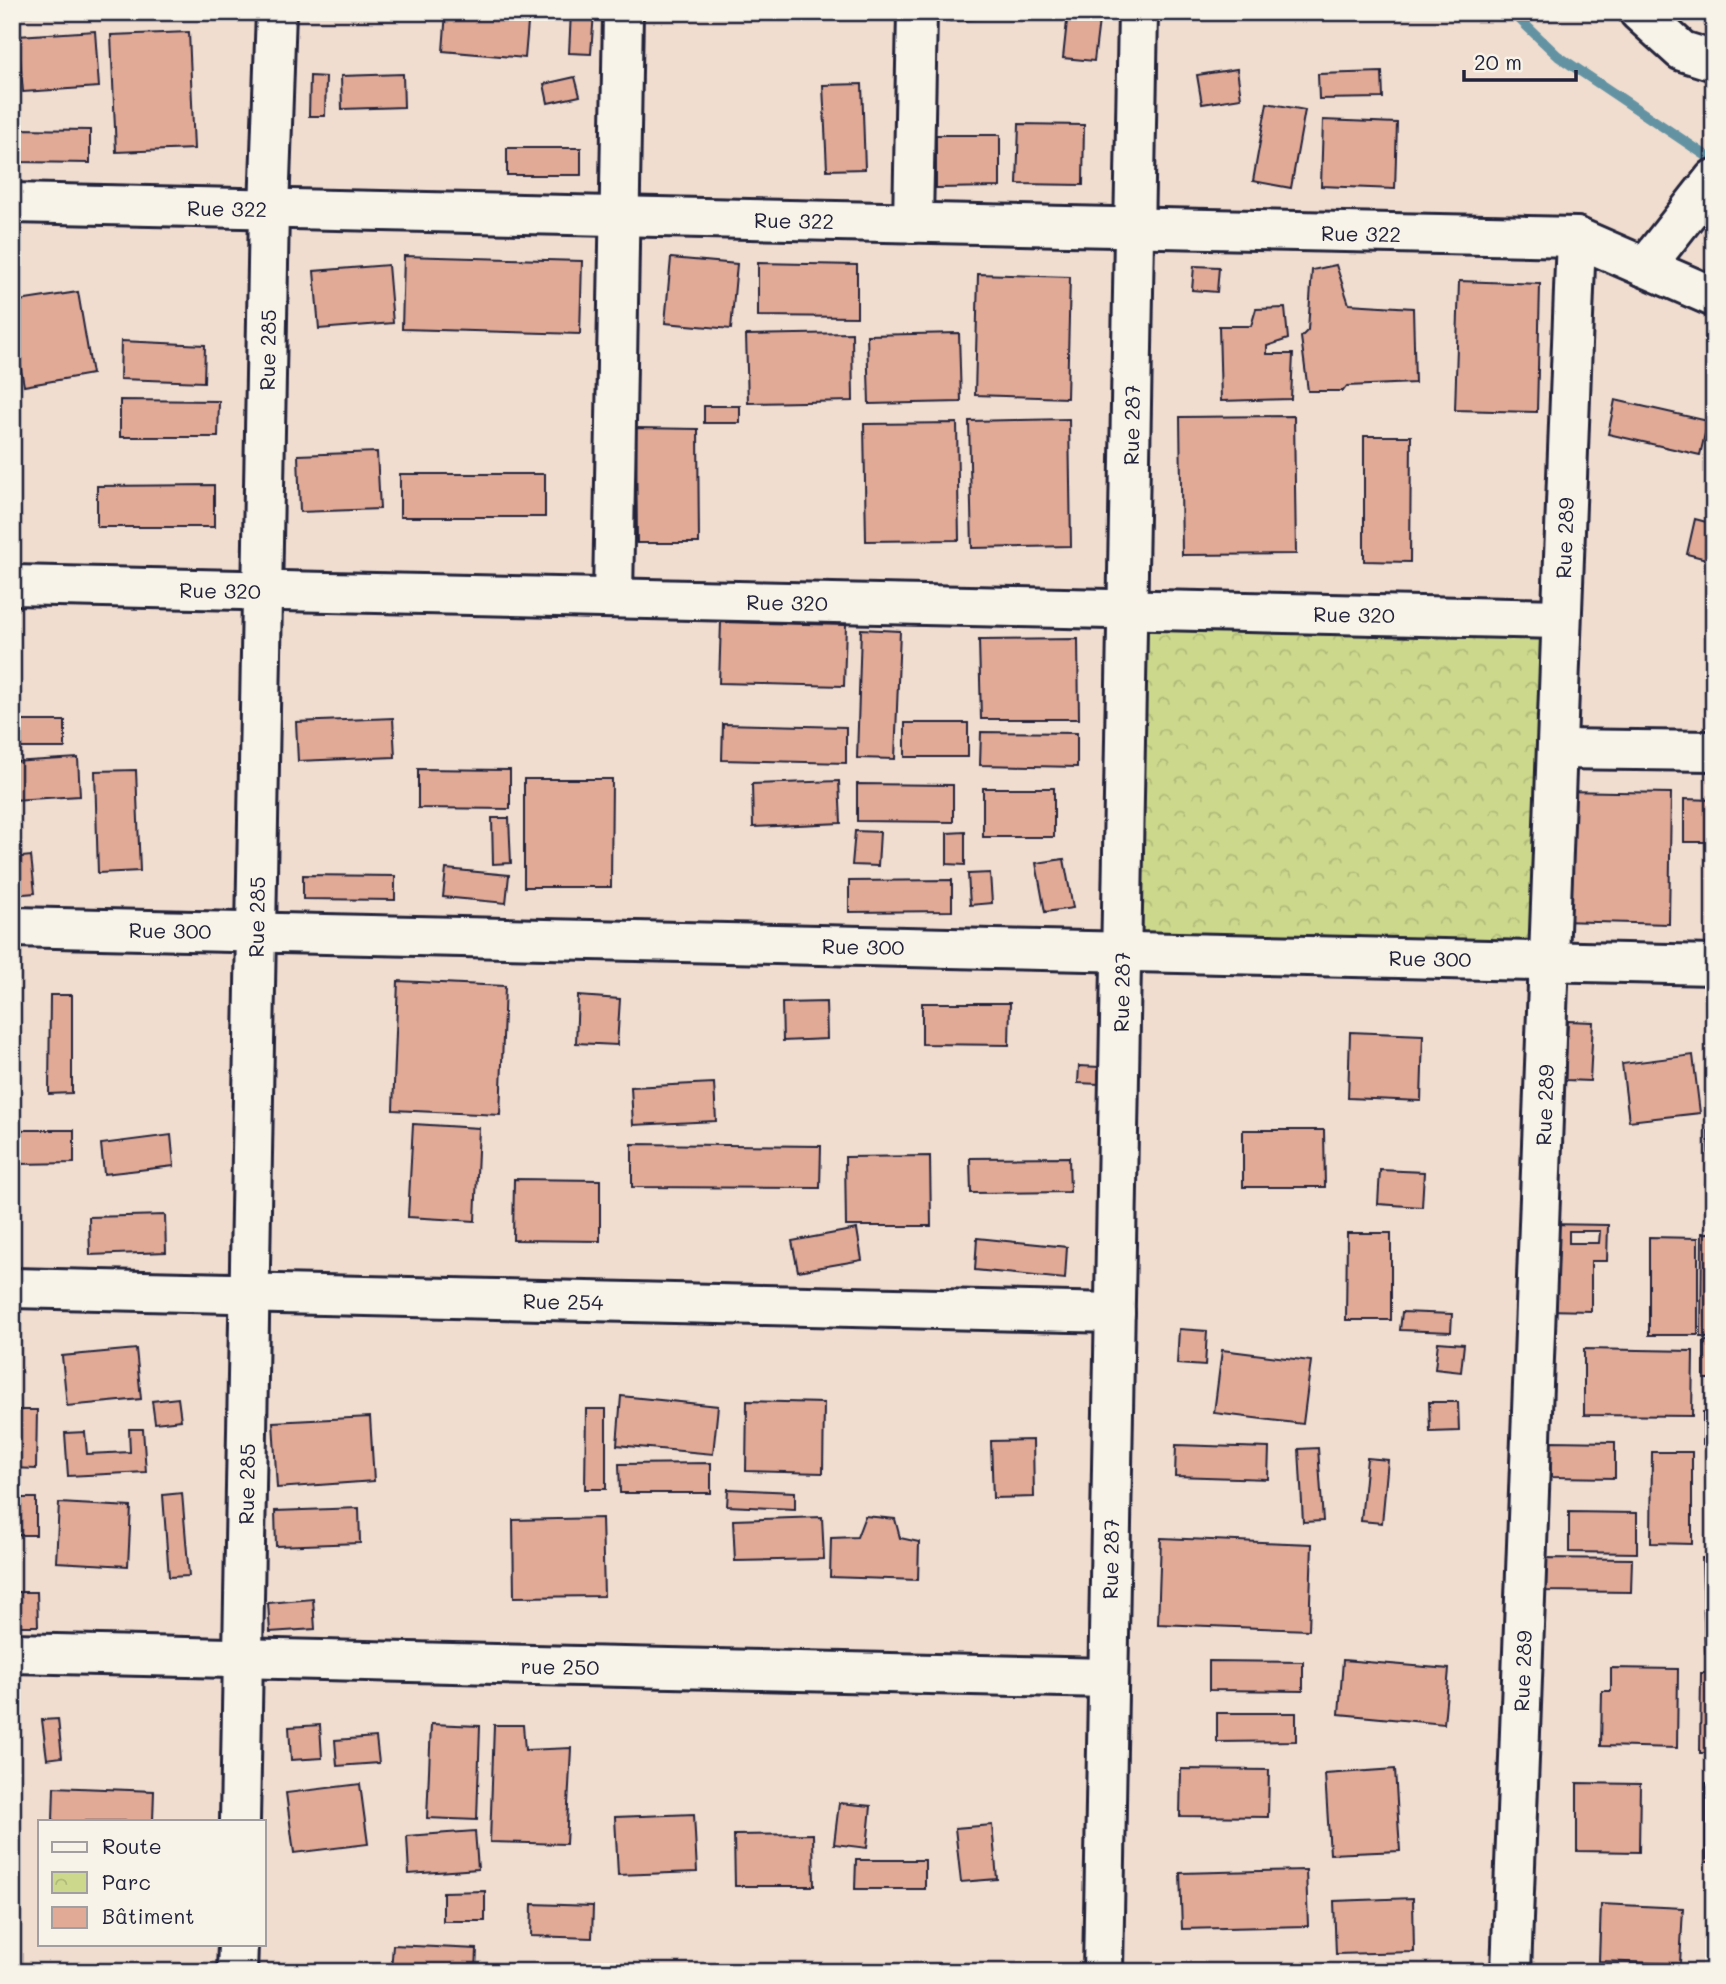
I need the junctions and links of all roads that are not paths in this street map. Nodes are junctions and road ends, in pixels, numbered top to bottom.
1 (276, 12) edge
2 (623, 12) edge
3 (917, 12) edge
4 (1138, 12) edge
5 (1639, 12) edge
6 (1714, 61) edge
7 (1714, 179) edge
8 (12, 203) edge
9 (269, 209) junction
10 (620, 216) junction
11 (913, 223) junction
12 (1134, 228) junction
13 (1576, 237) junction
14 (1645, 267) junction
15 (1714, 297) edge
16 (12, 586) edge
17 (262, 591) junction
18 (612, 598) junction
19 (1127, 609) junction
20 (1561, 619) junction
21 (1557, 749) junction
22 (1714, 751) edge
23 (12, 927) edge
24 (256, 932) junction
25 (1121, 951) junction
26 (1549, 961) junction
27 (1714, 965) edge
28 (12, 1289) edge
29 (249, 1294) junction
30 (1115, 1313) junction
31 (12, 1653) edge
32 (243, 1658) junction
33 (1108, 1678) junction
34 (240, 1820) edge
35 (238, 1946) edge
36 (237, 1972) edge
37 (1103, 1972) edge
38 (1511, 1972) edge

1 - 9 street, Rue 285
2 - 10 street
3 - 11 street
4 - 12 street, Rue 287
5 - 6 street
7 - 14 street
8 - 9 street, Rue 322
9 - 10 street, Rue 322
9 - 17 street, Rue 285
10 - 11 street, Rue 322
10 - 18 street
11 - 12 street, Rue 322
12 - 13 street, Rue 322
12 - 19 street, Rue 287
13 - 14 street
13 - 20 street, Rue 289
14 - 15 street
16 - 17 street, Rue 320
17 - 18 street, Rue 320
17 - 24 street, Rue 285
18 - 19 street, Rue 320
19 - 20 street, Rue 320
19 - 25 street, Rue 287
20 - 21 street, Rue 289
21 - 22 street
21 - 26 street, Rue 289
23 - 24 street, Rue 300
24 - 25 street, Rue 300
24 - 29 street, Rue 285
25 - 26 street, Rue 300
25 - 30 street, Rue 287
26 - 27 street, Rue 300
26 - 38 street, Rue 289
28 - 29 street, Rue 254
29 - 30 street, Rue 254
29 - 32 street, Rue 285
30 - 33 street, Rue 287
31 - 32 street, rue 250
32 - 33 street, rue 250
32 - 34 street, Rue 285
33 - 37 street, Rue 287
35 - 36 street

